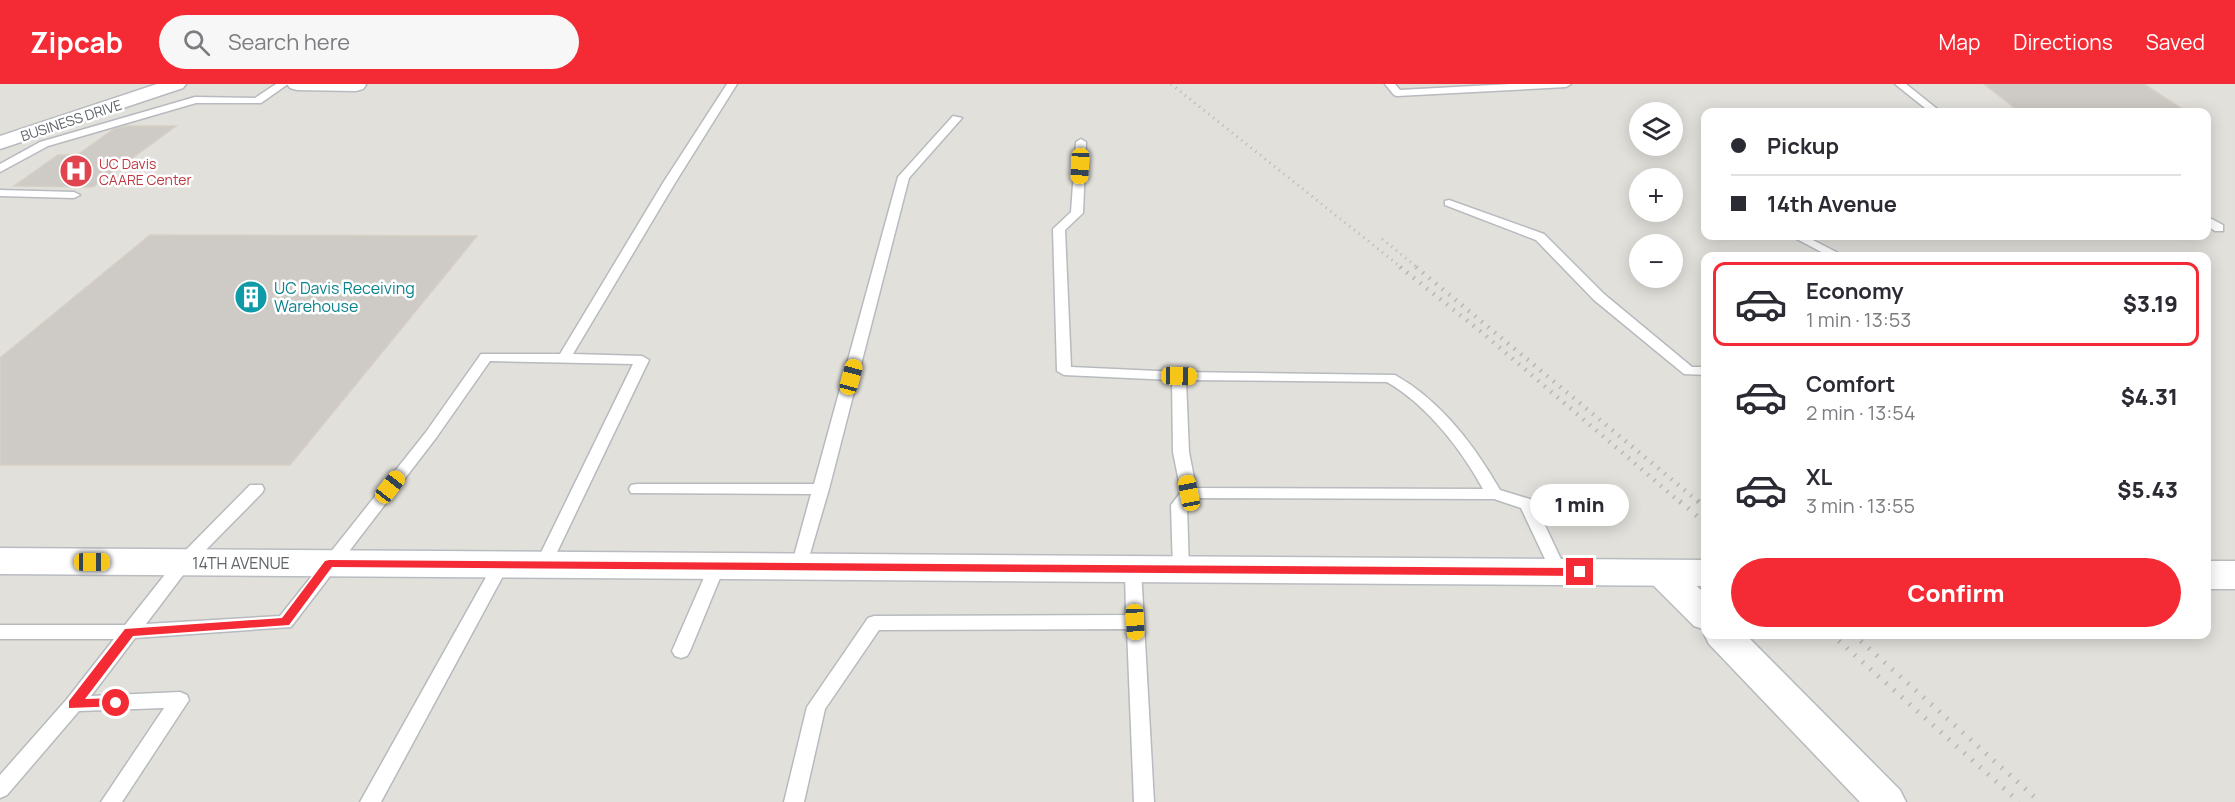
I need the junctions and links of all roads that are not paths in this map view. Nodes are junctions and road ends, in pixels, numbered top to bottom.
1 (176, 84) edge
2 (283, 84) edge
3 (297, 84) edge
4 (732, 84) edge
5 (1390, 84) edge
6 (1566, 84) edge
7 (1900, 84) edge
8 (356, 85) edge
9 (1931, 108) edge
10 (957, 118) dead end
11 (24, 135) junction
12 (1081, 142) dead end
13 (0, 143) edge
14 (44, 144) junction
15 (0, 169) edge
16 (0, 193) edge
17 (74, 195) dead end
18 (1449, 203) dead end
19 (2211, 222) edge
20 (2219, 228) dead end
21 (1805, 240) edge
22 (1830, 252) edge
23 (564, 358) junction
24 (1701, 371) edge
25 (1179, 376) junction
26 (256, 489) dead end
27 (637, 489) dead end
28 (821, 489) junction
29 (1189, 493) junction
30 (1494, 494) junction
31 (0, 561) edge
32 (184, 562) junction
33 (329, 564) junction
34 (501, 565) junction
35 (543, 565) junction
36 (717, 566) junction
37 (799, 567) junction
38 (1133, 569) junction
39 (1181, 570) junction
40 (1559, 572) junction
41 (1662, 573) junction
42 (1701, 573) edge
43 (2211, 575) edge
44 (2235, 575) edge
45 (1701, 612) edge
46 (1135, 622) junction
47 (0, 632) edge
48 (129, 632) junction
49 (1727, 639) edge
50 (681, 651) dead end
51 (74, 704) junction
52 (0, 789) edge
53 (111, 802) edge
54 (370, 802) edge
55 (794, 802) edge
56 (1144, 802) edge
57 (1886, 802) edge

1 - 11 street, BUSINESS DRIVE
2 - 14 lane
3 - 8 street
4 - 23 lane
5 - 6 lane
7 - 9 lane
10 - 28 lane
11 - 13 street, BUSINESS DRIVE
11 - 14 lane
12 - 25 lane
14 - 15 lane
16 - 17 lane
18 - 24 lane
19 - 20 lane
21 - 22 lane
23 - 33 lane
23 - 35 lane
25 - 29 lane
25 - 30 lane
26 - 32 lane
27 - 28 lane
28 - 37 lane
29 - 30 lane
29 - 39 lane
30 - 40 lane
31 - 32 main road, 14TH AVENUE
32 - 33 main road, 14TH AVENUE
32 - 48 lane
33 - 34 main road, 14TH AVENUE
33 - 48 lane
34 - 35 main road, 14TH AVENUE
34 - 54 lane
35 - 36 main road, 14TH AVENUE
36 - 37 main road, 14TH AVENUE
36 - 50 lane
37 - 38 main road, 14TH AVENUE
38 - 39 main road, 14TH AVENUE
38 - 46 lane
39 - 40 main road, 14TH AVENUE
40 - 41 main road, 14TH AVENUE
41 - 42 main road, 14TH AVENUE
41 - 45 street
43 - 44 main road
46 - 55 lane
46 - 56 lane
47 - 48 lane
48 - 51 lane
49 - 57 street
51 - 52 lane
51 - 53 lane

